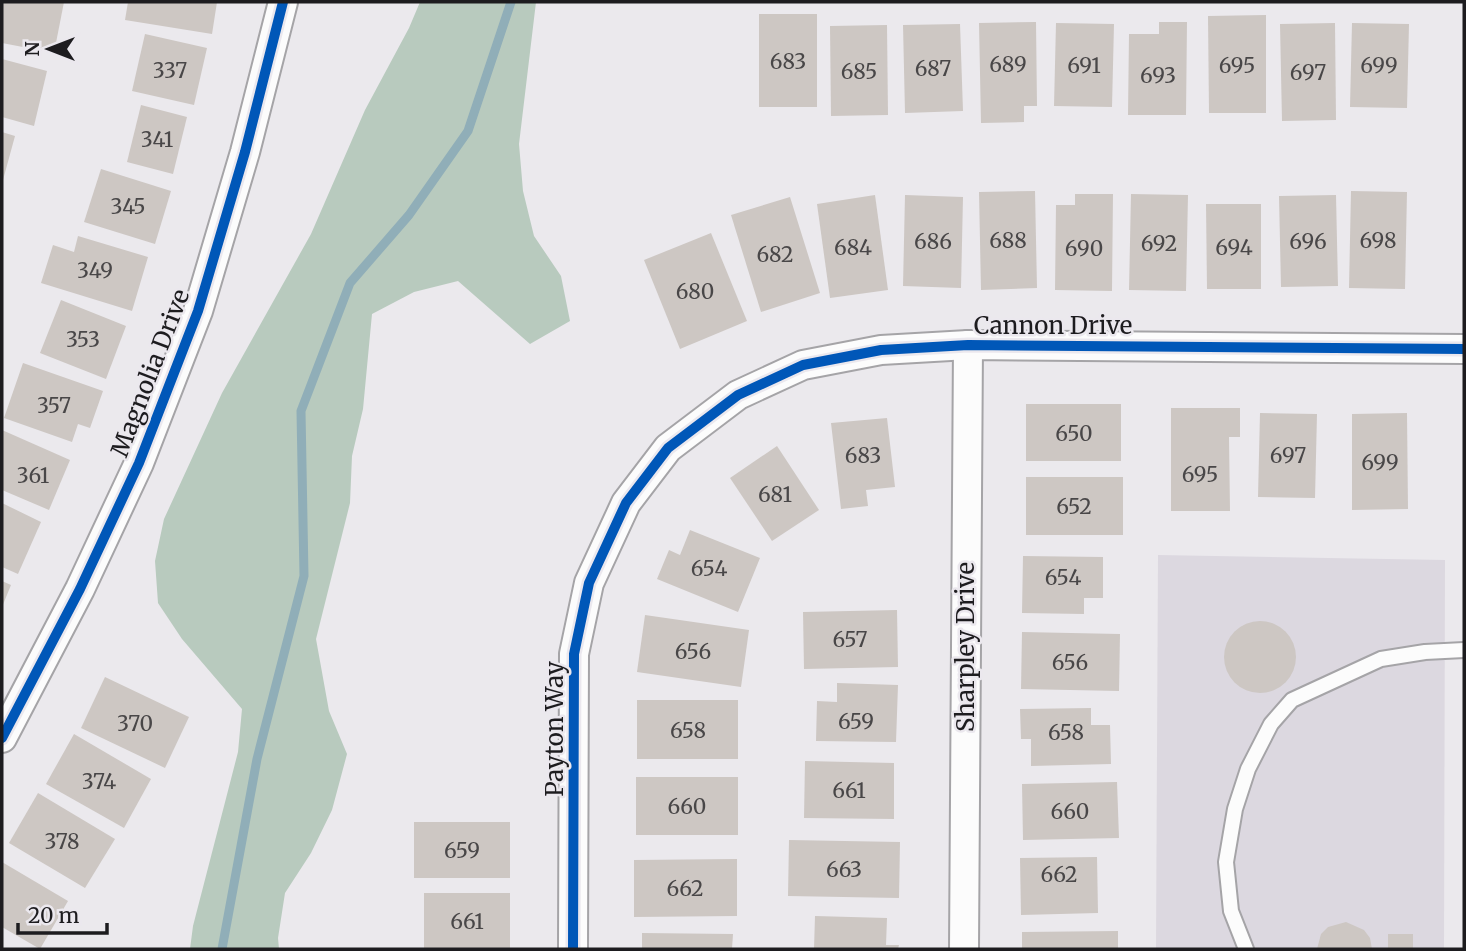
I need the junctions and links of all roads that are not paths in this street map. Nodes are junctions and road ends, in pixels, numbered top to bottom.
1 (283, 2) edge
2 (968, 345) junction
3 (1464, 349) edge
4 (668, 449) joint
5 (1464, 650) edge
6 (2, 738) edge
7 (573, 949) edge
8 (964, 949) edge
9 (1246, 949) edge

1 - 6 street, Magnolia Drive
2 - 3 street, Cannon Drive
2 - 4 street, Cannon Drive
2 - 8 street, Sharpley Drive
4 - 7 street, Payton Way
5 - 9 lane

